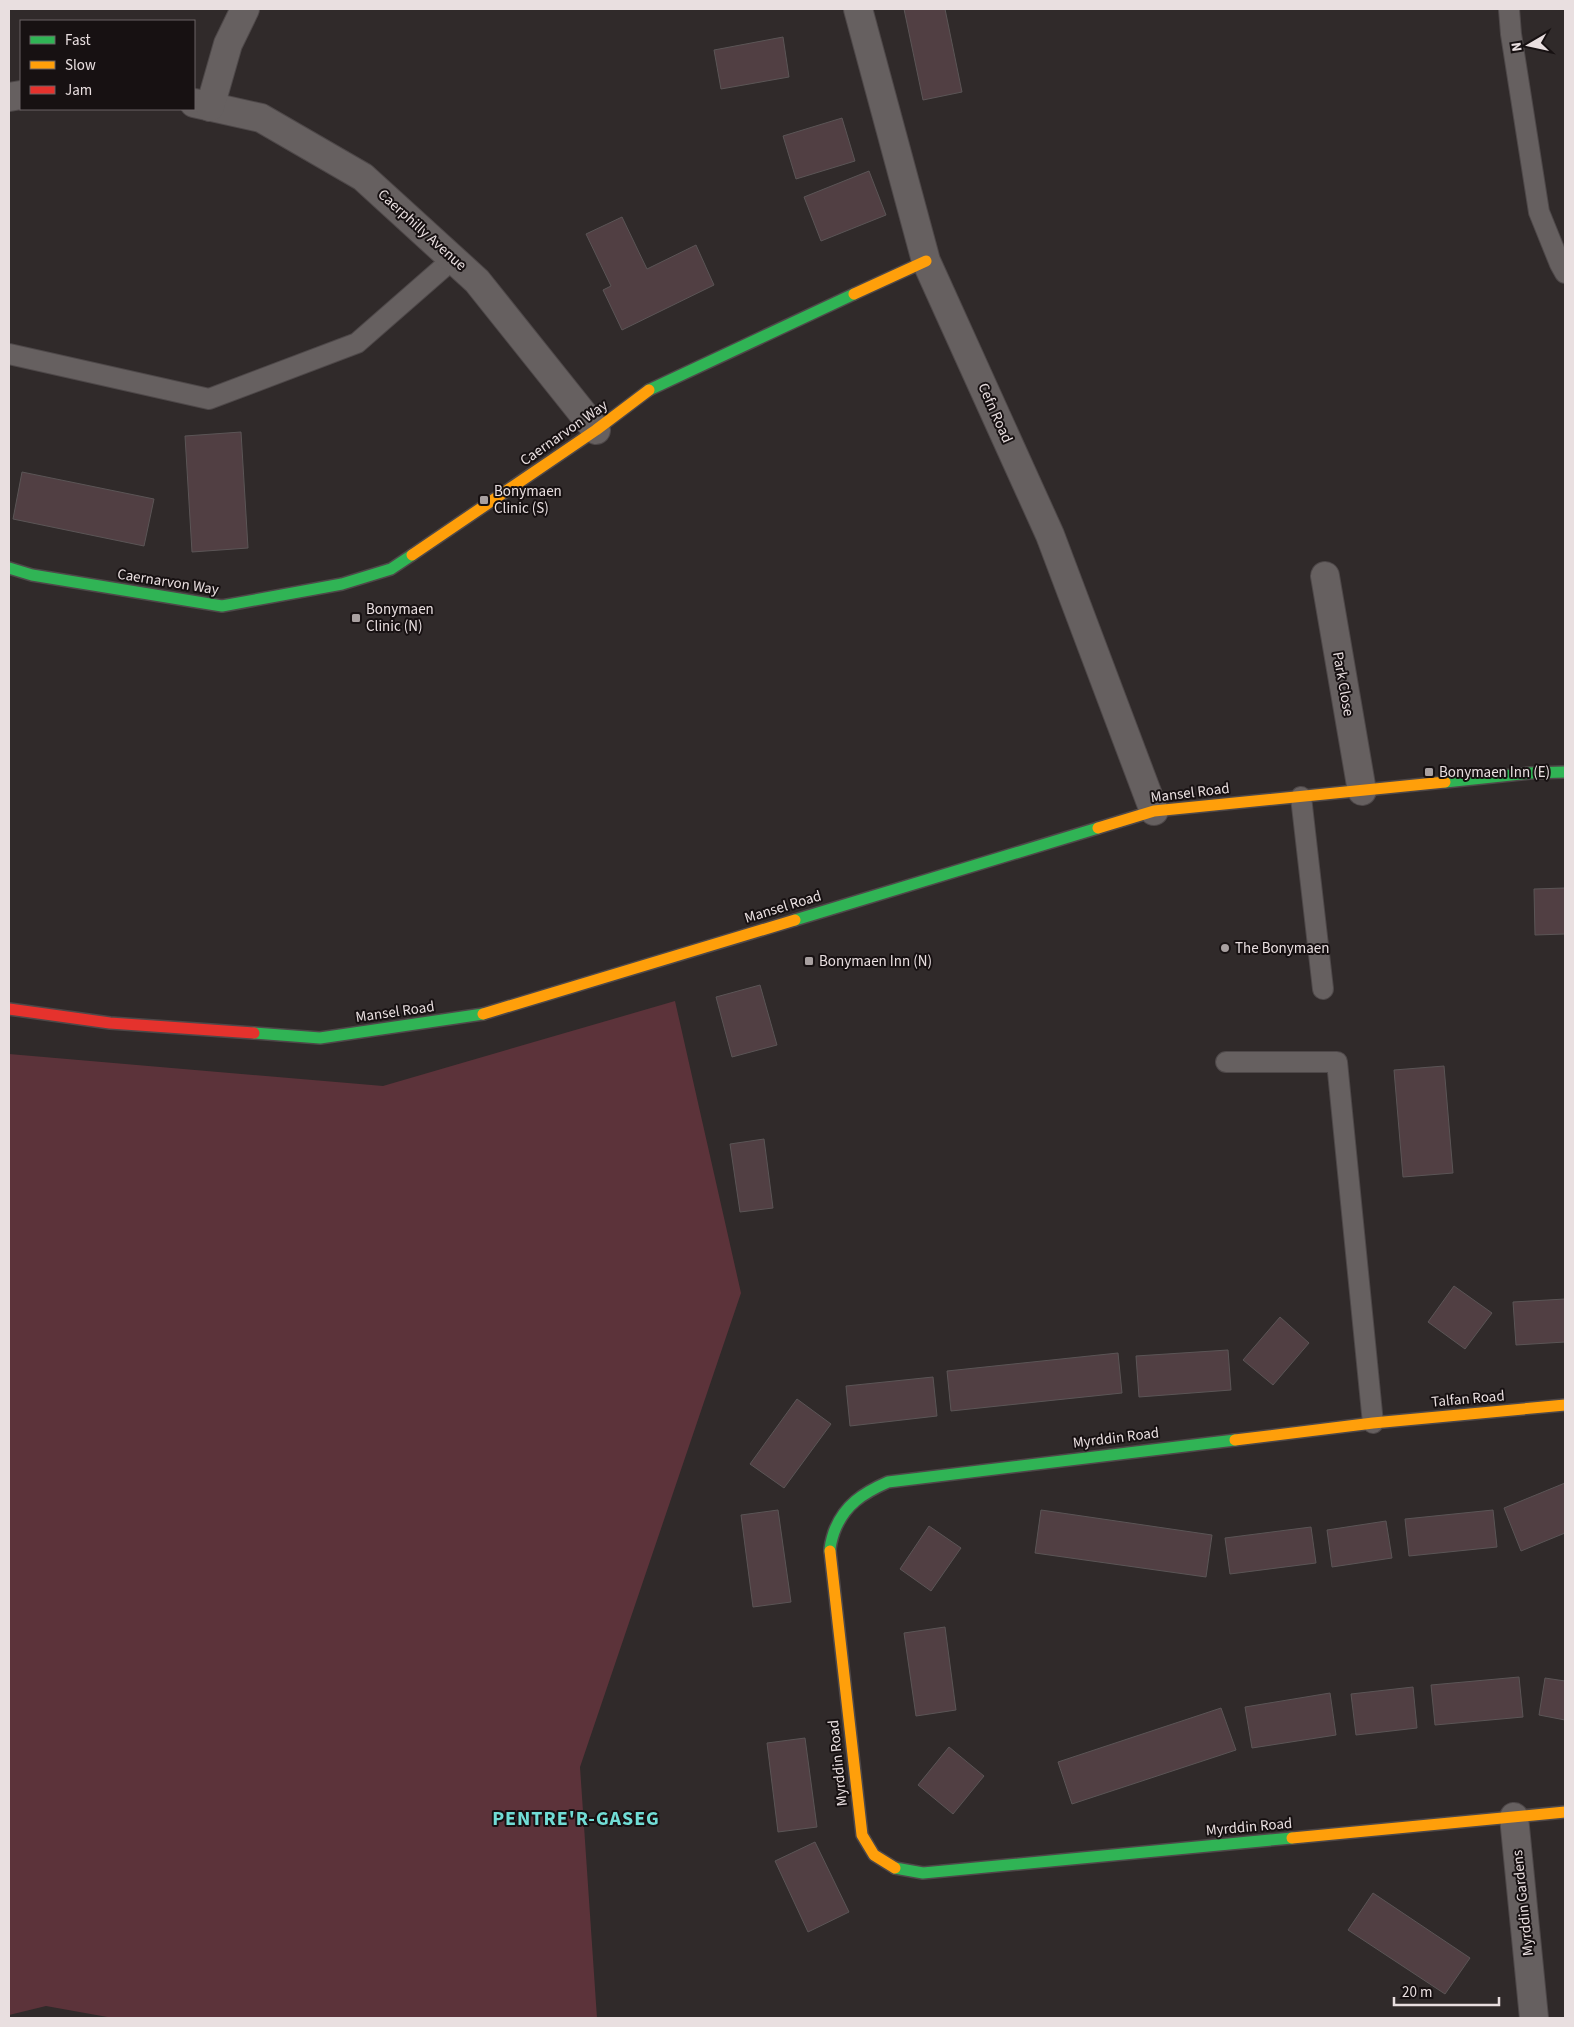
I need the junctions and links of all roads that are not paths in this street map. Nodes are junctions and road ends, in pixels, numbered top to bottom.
1 (245, 9) edge
2 (858, 9) edge
3 (1509, 9) edge
4 (202, 105) edge
5 (453, 259) junction
6 (926, 261) junction
7 (1565, 273) edge
8 (9, 354) edge
9 (596, 430) junction
10 (9, 568) edge
11 (1325, 576) dead end
12 (1565, 772) edge
13 (1362, 791) junction
14 (1301, 797) junction
15 (1154, 811) junction
16 (1323, 989) dead end
17 (9, 1008) edge
18 (1226, 1062) dead end
19 (1565, 1405) edge
20 (1372, 1422) junction
21 (1565, 1812) edge
22 (1514, 1817) junction
23 (1534, 2018) edge

1 - 4 street
2 - 6 street, Cefn Road
3 - 7 lane
4 - 5 street, Caerphilly Avenue
5 - 8 lane
5 - 9 street, Caerphilly Avenue
6 - 9 street, Caernarvon Way
6 - 15 street, Cefn Road
9 - 10 street, Caernarvon Way
11 - 13 street, Park Close
12 - 13 street, Mansel Road
13 - 14 street, Mansel Road
14 - 15 street, Mansel Road
14 - 16 lane
15 - 17 street, Mansel Road
18 - 20 lane
19 - 20 street, Talfan Road
20 - 22 street, Myrddin Road
21 - 22 street, Myrddin Road
22 - 23 street, Myrddin Gardens

